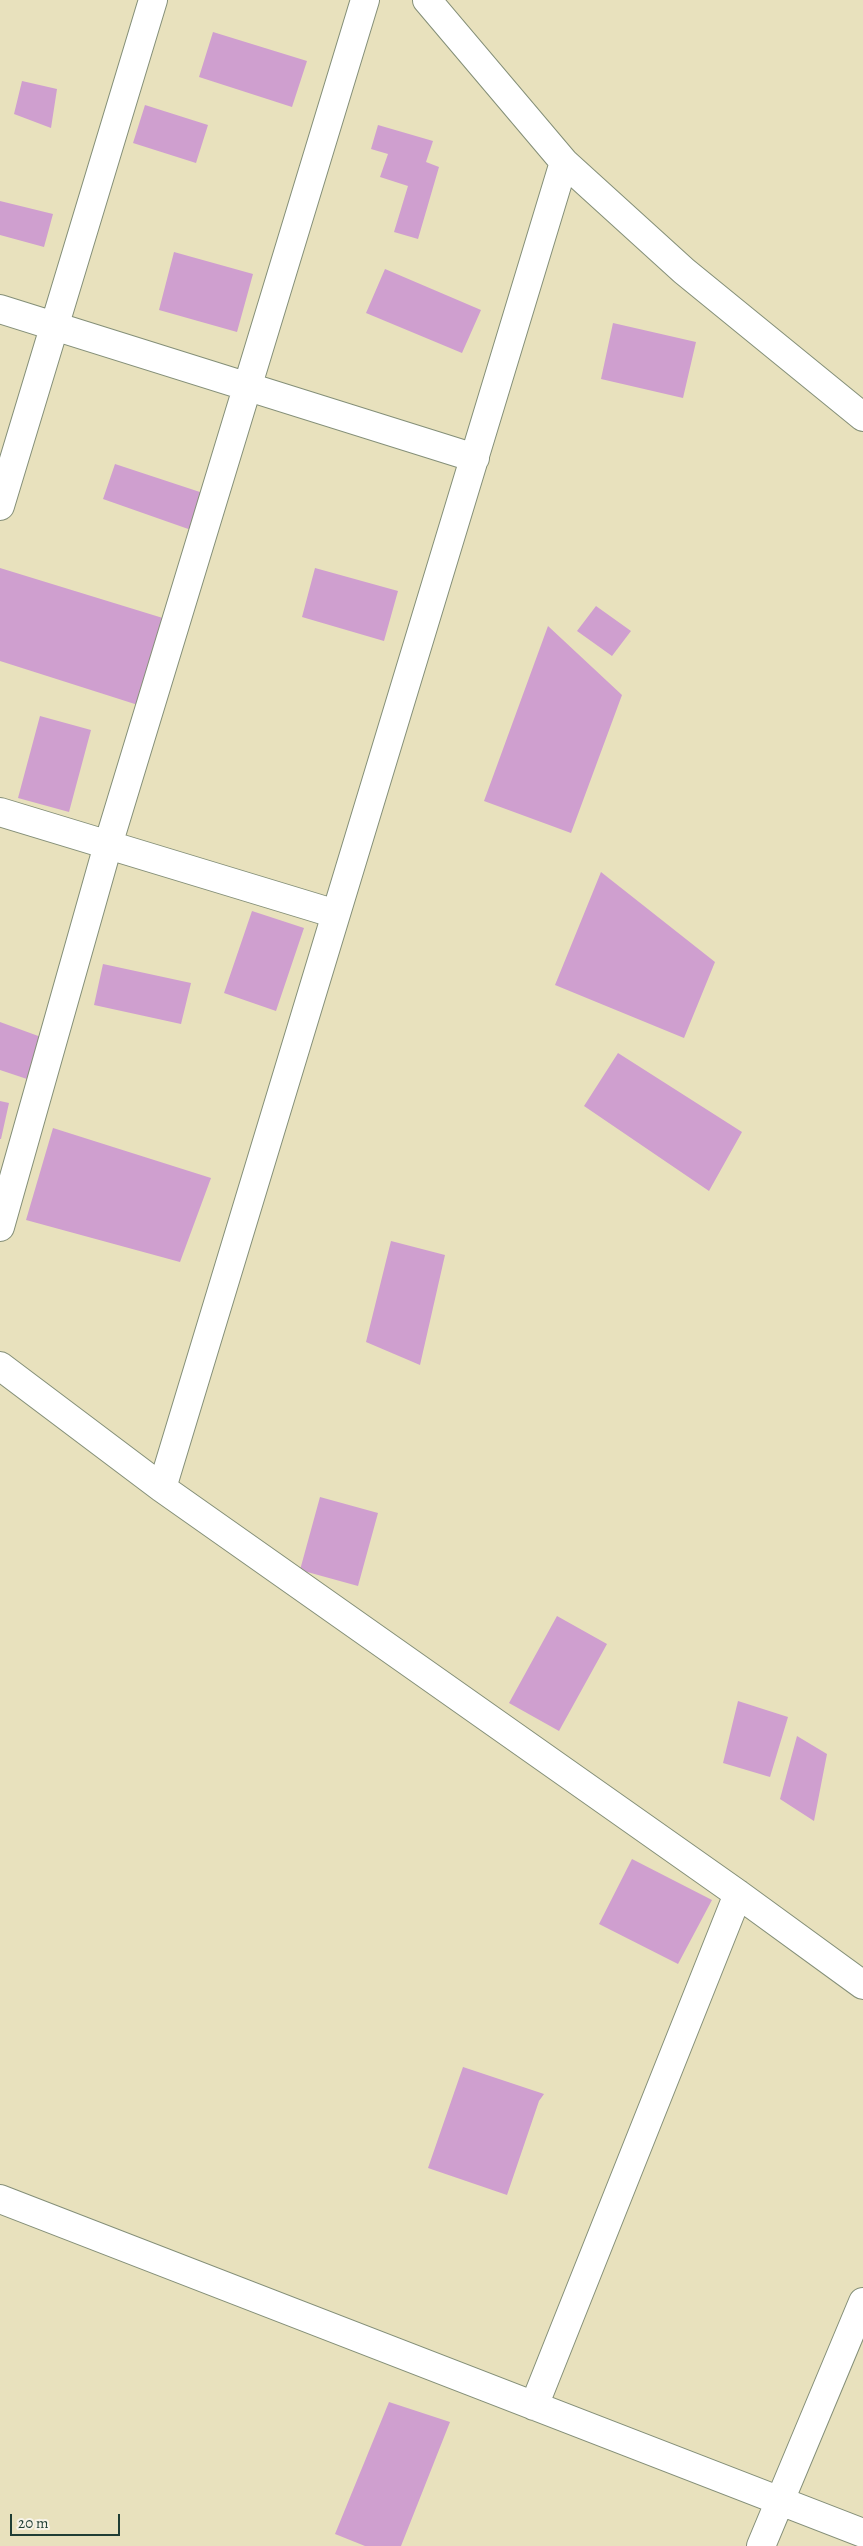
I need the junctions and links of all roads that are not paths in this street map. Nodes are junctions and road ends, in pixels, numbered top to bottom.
1 (153, 0) edge
2 (364, 0) edge
3 (427, 0) edge
4 (564, 162) junction
5 (0, 309) edge
6 (54, 326) junction
7 (247, 386) junction
8 (863, 418) edge
9 (475, 458) junction
10 (0, 506) edge
11 (0, 812) edge
12 (108, 845) junction
13 (336, 914) junction
14 (0, 1227) edge
15 (0, 1366) edge
16 (162, 1488) junction
17 (738, 1894) junction
18 (863, 1985) edge
19 (0, 2199) edge
20 (863, 2302) edge
21 (534, 2406) junction
22 (779, 2501) junction
23 (863, 2533) edge
24 (760, 2546) edge

1 - 6 street
2 - 7 street
3 - 4 street
4 - 8 street
4 - 9 street
5 - 6 street
6 - 7 street
6 - 10 street
7 - 9 street
7 - 12 street
9 - 13 street
11 - 12 street
12 - 13 street
12 - 14 street
13 - 16 street
15 - 16 street
16 - 17 street
17 - 18 street
17 - 21 street
19 - 21 street
20 - 22 street
21 - 22 street
22 - 23 street
22 - 24 street

